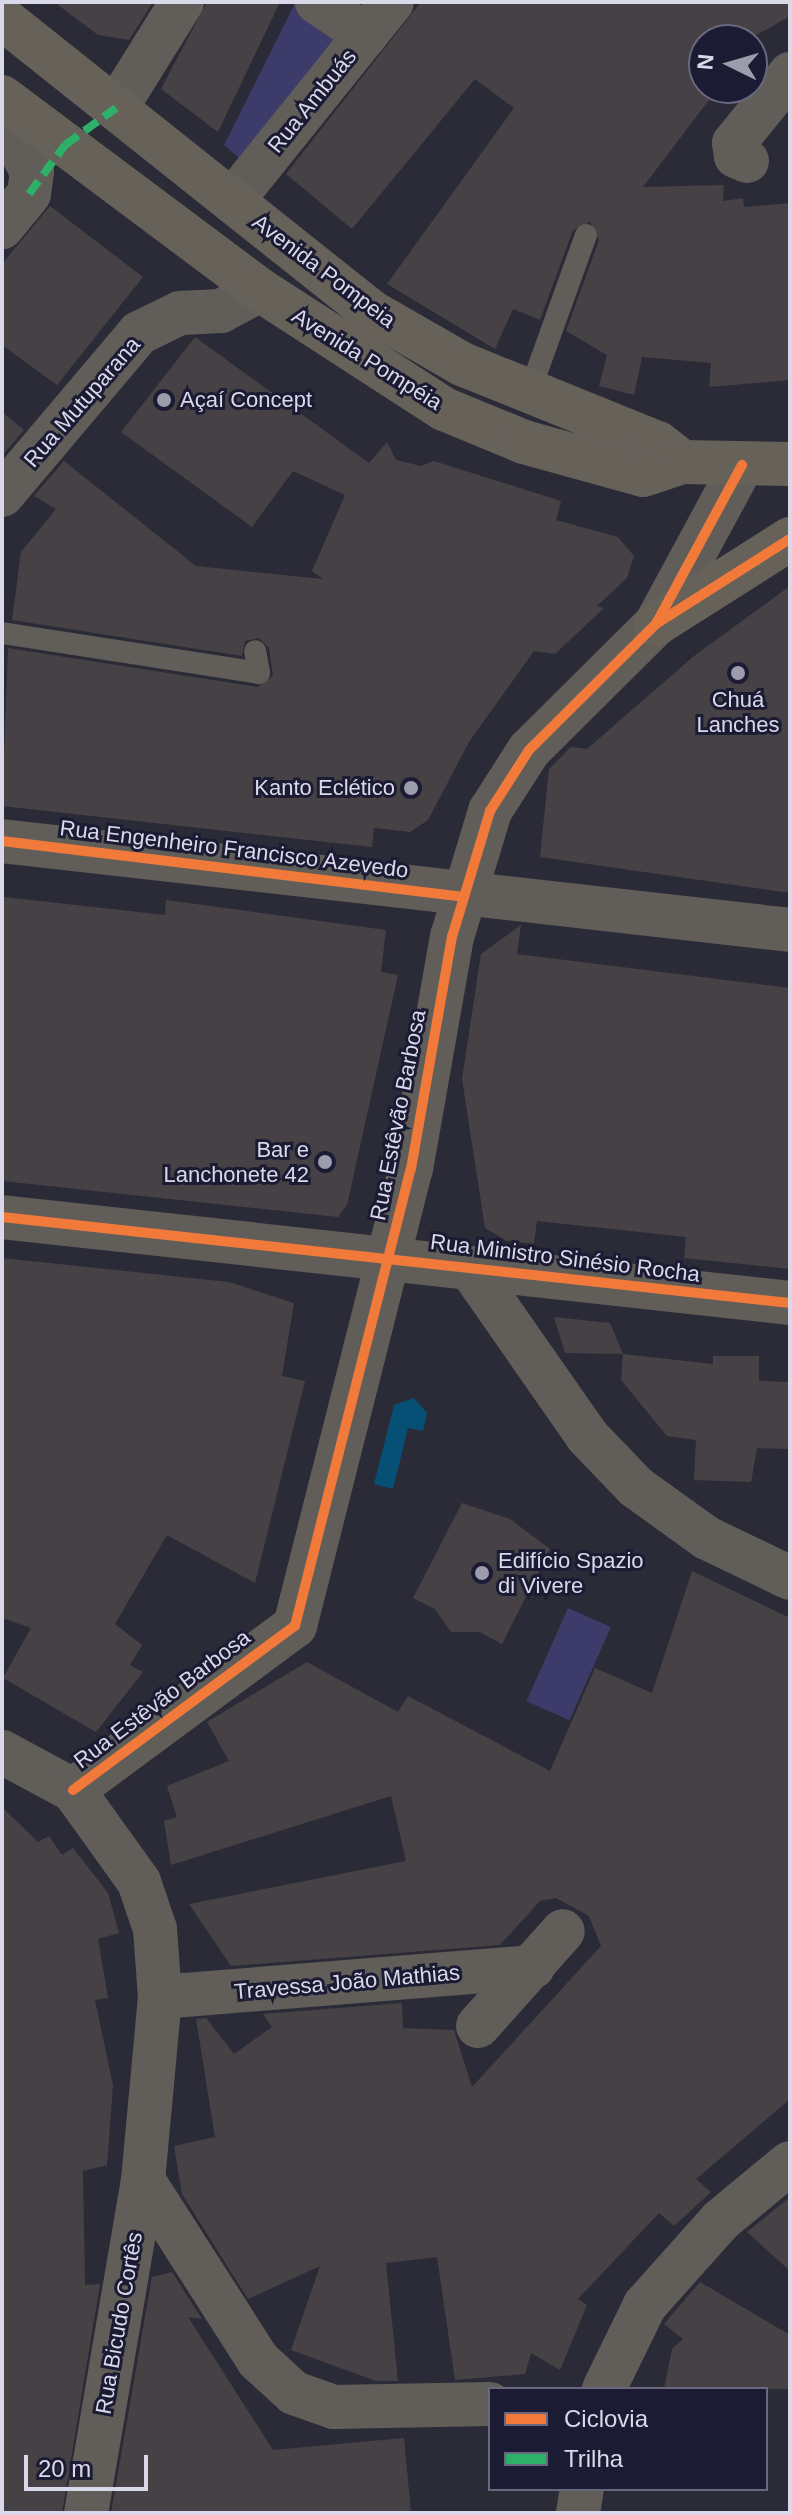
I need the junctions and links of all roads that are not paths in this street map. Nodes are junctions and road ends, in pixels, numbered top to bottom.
1 (182, 2) edge
2 (317, 2) edge
3 (2, 18) edge
4 (379, 18) edge
5 (790, 74) edge
6 (2, 97) edge
7 (116, 108) junction
8 (2, 114) edge
9 (747, 161) dead end
10 (232, 201) junction
11 (2, 227) edge
12 (586, 235) dead end
13 (260, 290) junction
14 (528, 396) junction
15 (682, 462) junction
16 (790, 464) edge
17 (742, 465) junction
18 (2, 495) edge
19 (790, 539) edge
20 (656, 624) junction
21 (2, 633) edge
22 (255, 651) dead end
23 (2, 841) edge
24 (462, 897) junction
25 (790, 930) edge
26 (2, 1217) edge
27 (390, 1257) junction
28 (470, 1268) junction
29 (790, 1303) edge
30 (790, 1578) edge
31 (2, 1752) edge
32 (73, 1790) junction
33 (563, 1931) dead end
34 (533, 1967) junction
35 (160, 1997) junction
36 (478, 2026) dead end
37 (790, 2163) edge
38 (143, 2180) junction
39 (605, 2387) edge
40 (488, 2404) edge
41 (582, 2491) edge
42 (86, 2513) edge
43 (578, 2513) edge

1 - 7 street
2 - 4 street
3 - 7 main road, Avenida Pompeia
4 - 10 street, Rua Ambuás
5 - 9 street
6 - 13 main road, Avenida Pompéia
7 - 10 main road, Avenida Pompeia
8 - 11 street
10 - 14 main road, Avenida Pompeia
12 - 14 lane
13 - 15 main road, Avenida Pompéia
13 - 18 street, Rua Mutuparana
14 - 15 main road, Avenida Pompeia
15 - 17 main road, Avenida Pompéia
16 - 17 main road, Avenida Pompéia
17 - 20 street, Rua Estêvão Barbosa
19 - 20 main road
20 - 24 street, Rua Estêvão Barbosa
21 - 22 lane
23 - 24 street, Rua Engenheiro Francisco Azevedo
24 - 25 street, Rua Engenheiro Francisco Azevedo
24 - 27 street, Rua Estêvão Barbosa
26 - 27 street, Rua Ministro Sinésio Rocha
27 - 28 street, Rua Ministro Sinésio Rocha
27 - 32 street, Rua Estêvão Barbosa
28 - 29 street, Rua Ministro Sinésio Rocha
28 - 30 street
31 - 32 street
32 - 35 street, Rua Bicudo Cortês
33 - 34 street
34 - 35 street, Travessa João Mathias
34 - 36 street
35 - 38 street, Rua Bicudo Cortês
37 - 39 street
38 - 40 street
38 - 42 street, Rua Bicudo Cortês
41 - 43 street

